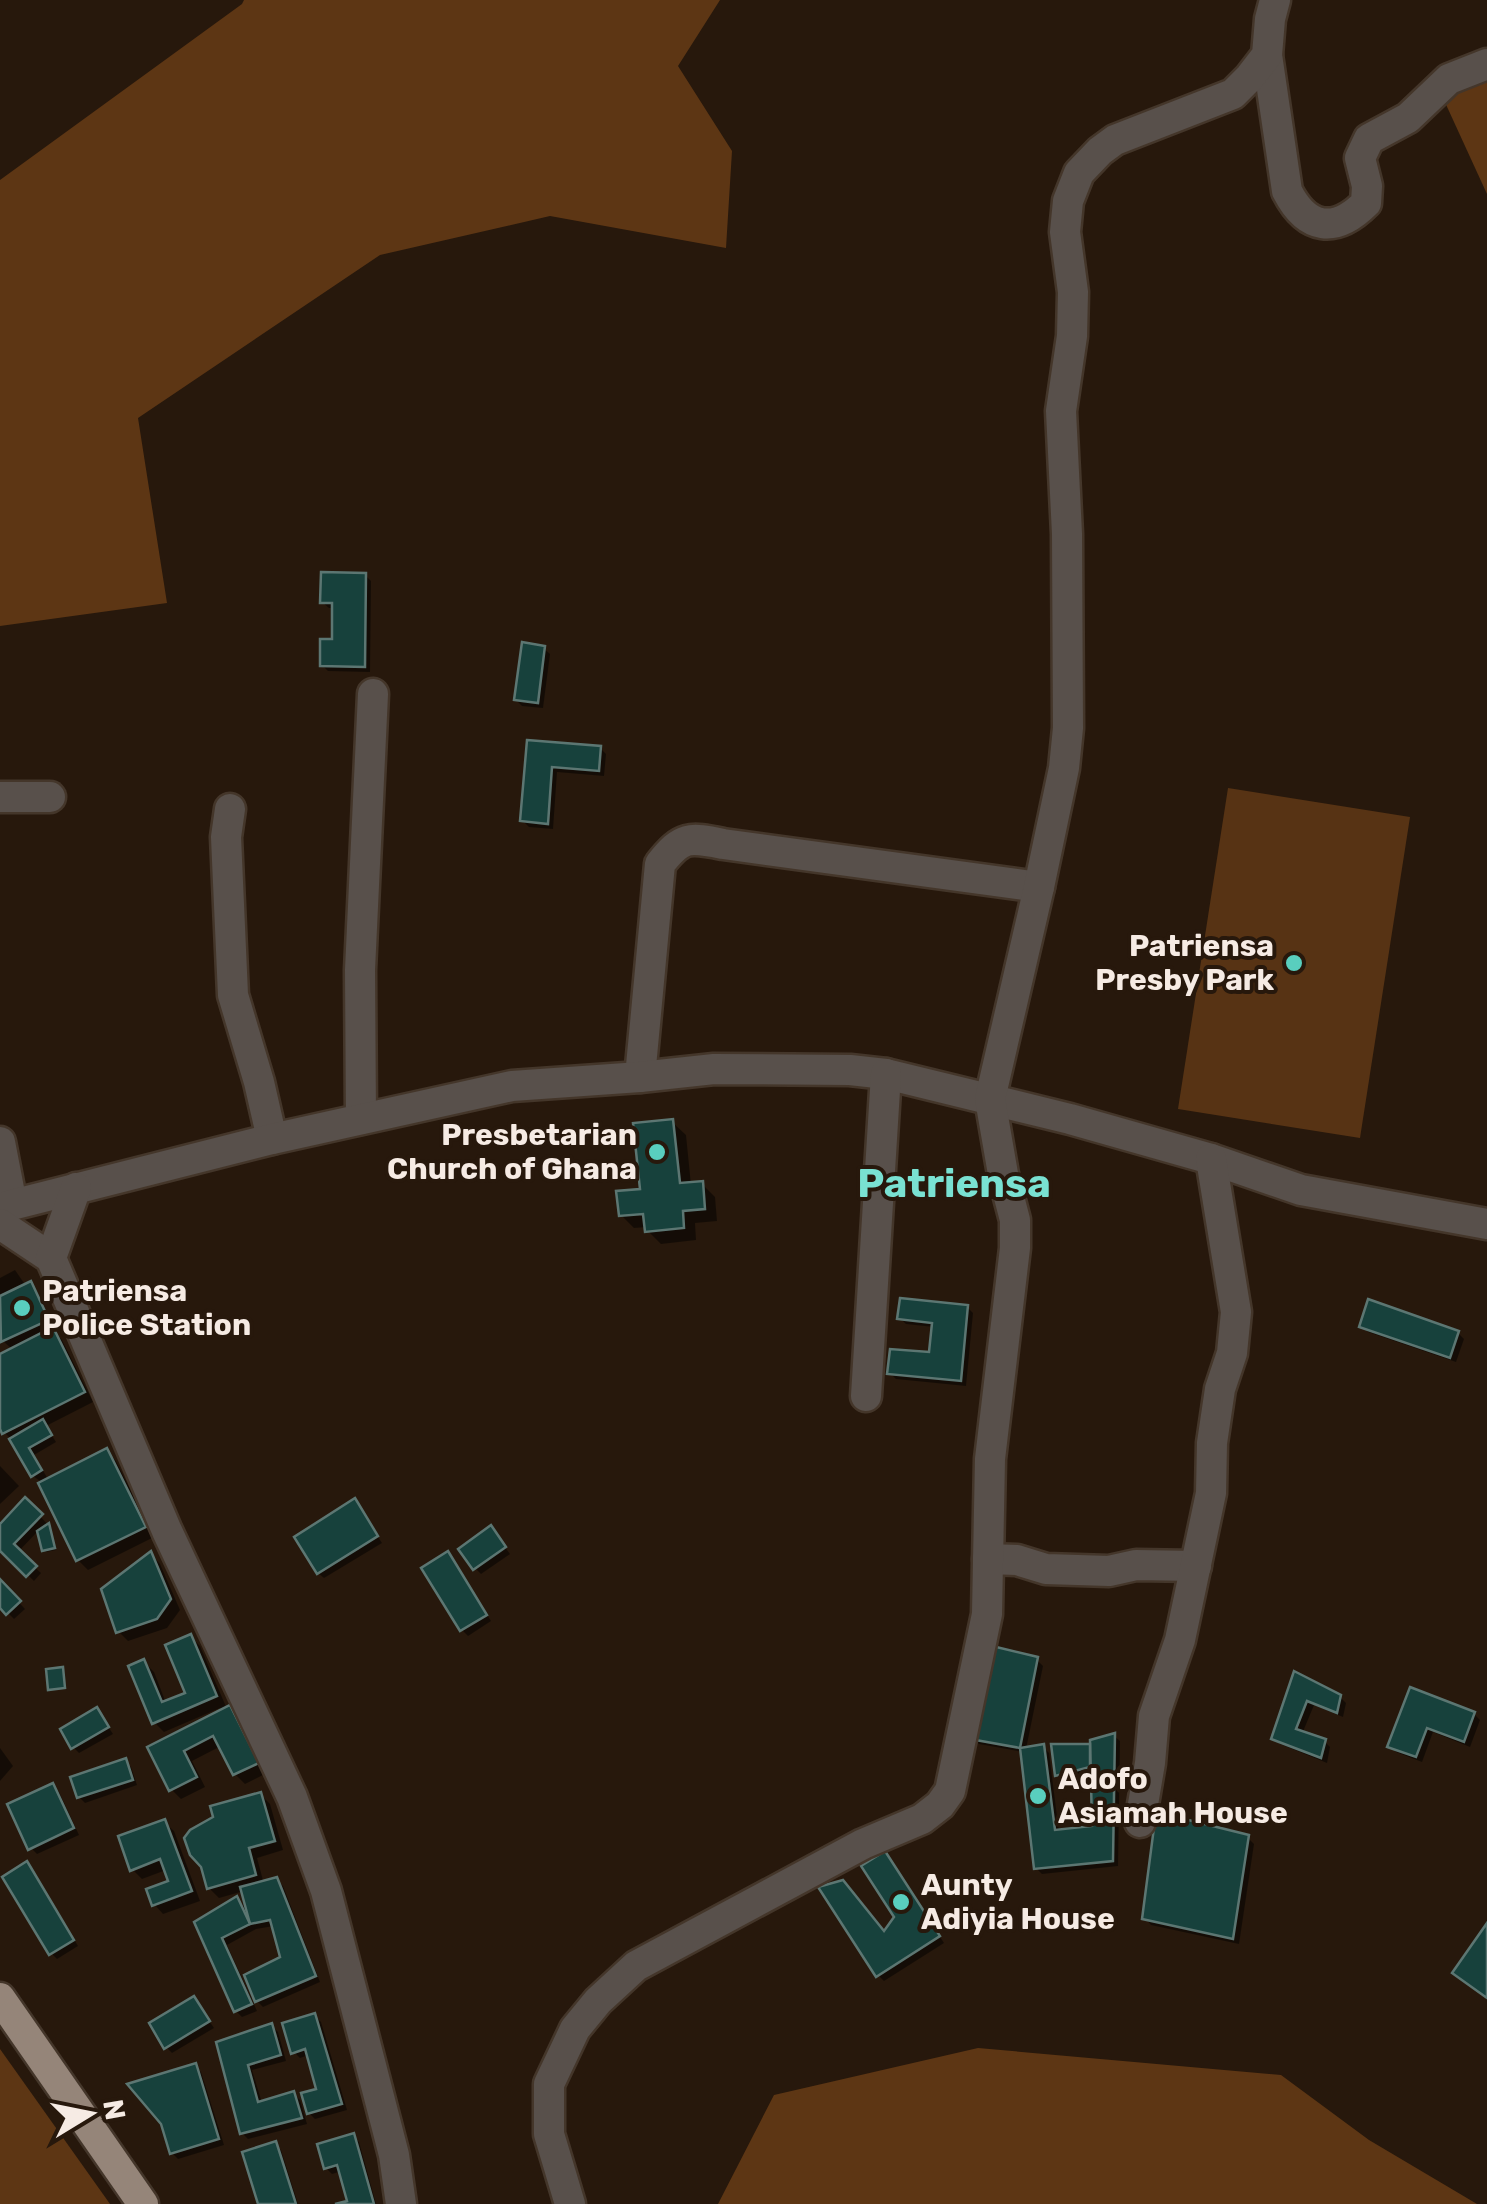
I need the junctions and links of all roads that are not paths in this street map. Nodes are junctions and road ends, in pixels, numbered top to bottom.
1 (1275, 0) edge
2 (1267, 55) junction
3 (1487, 64) edge
4 (373, 694) dead end
5 (0, 797) edge
6 (50, 797) dead end
7 (230, 809) dead end
8 (1039, 887) junction
9 (886, 1074) junction
10 (640, 1078) junction
11 (990, 1099) junction
12 (362, 1118) junction
13 (272, 1139) junction
14 (0, 1142) edge
15 (1211, 1159) junction
16 (76, 1188) junction
17 (4, 1212) edge
18 (1487, 1224) edge
19 (51, 1258) junction
20 (866, 1396) dead end
21 (988, 1558) junction
22 (1196, 1566) junction
23 (1140, 1822) dead end
24 (0, 1998) edge
25 (143, 2204) edge
26 (402, 2204) edge
27 (570, 2204) edge

1 - 2 street
2 - 3 street
2 - 8 street
4 - 12 street
5 - 6 street
7 - 13 street
8 - 10 street
8 - 11 street
9 - 10 street
9 - 11 street
9 - 20 street
10 - 12 street
11 - 15 street
11 - 21 street
12 - 13 street
13 - 16 street
14 - 17 street
15 - 18 street
15 - 22 street
16 - 17 street
16 - 19 street
17 - 19 street
19 - 26 street
21 - 22 street
21 - 27 street
22 - 23 street
24 - 25 main road

